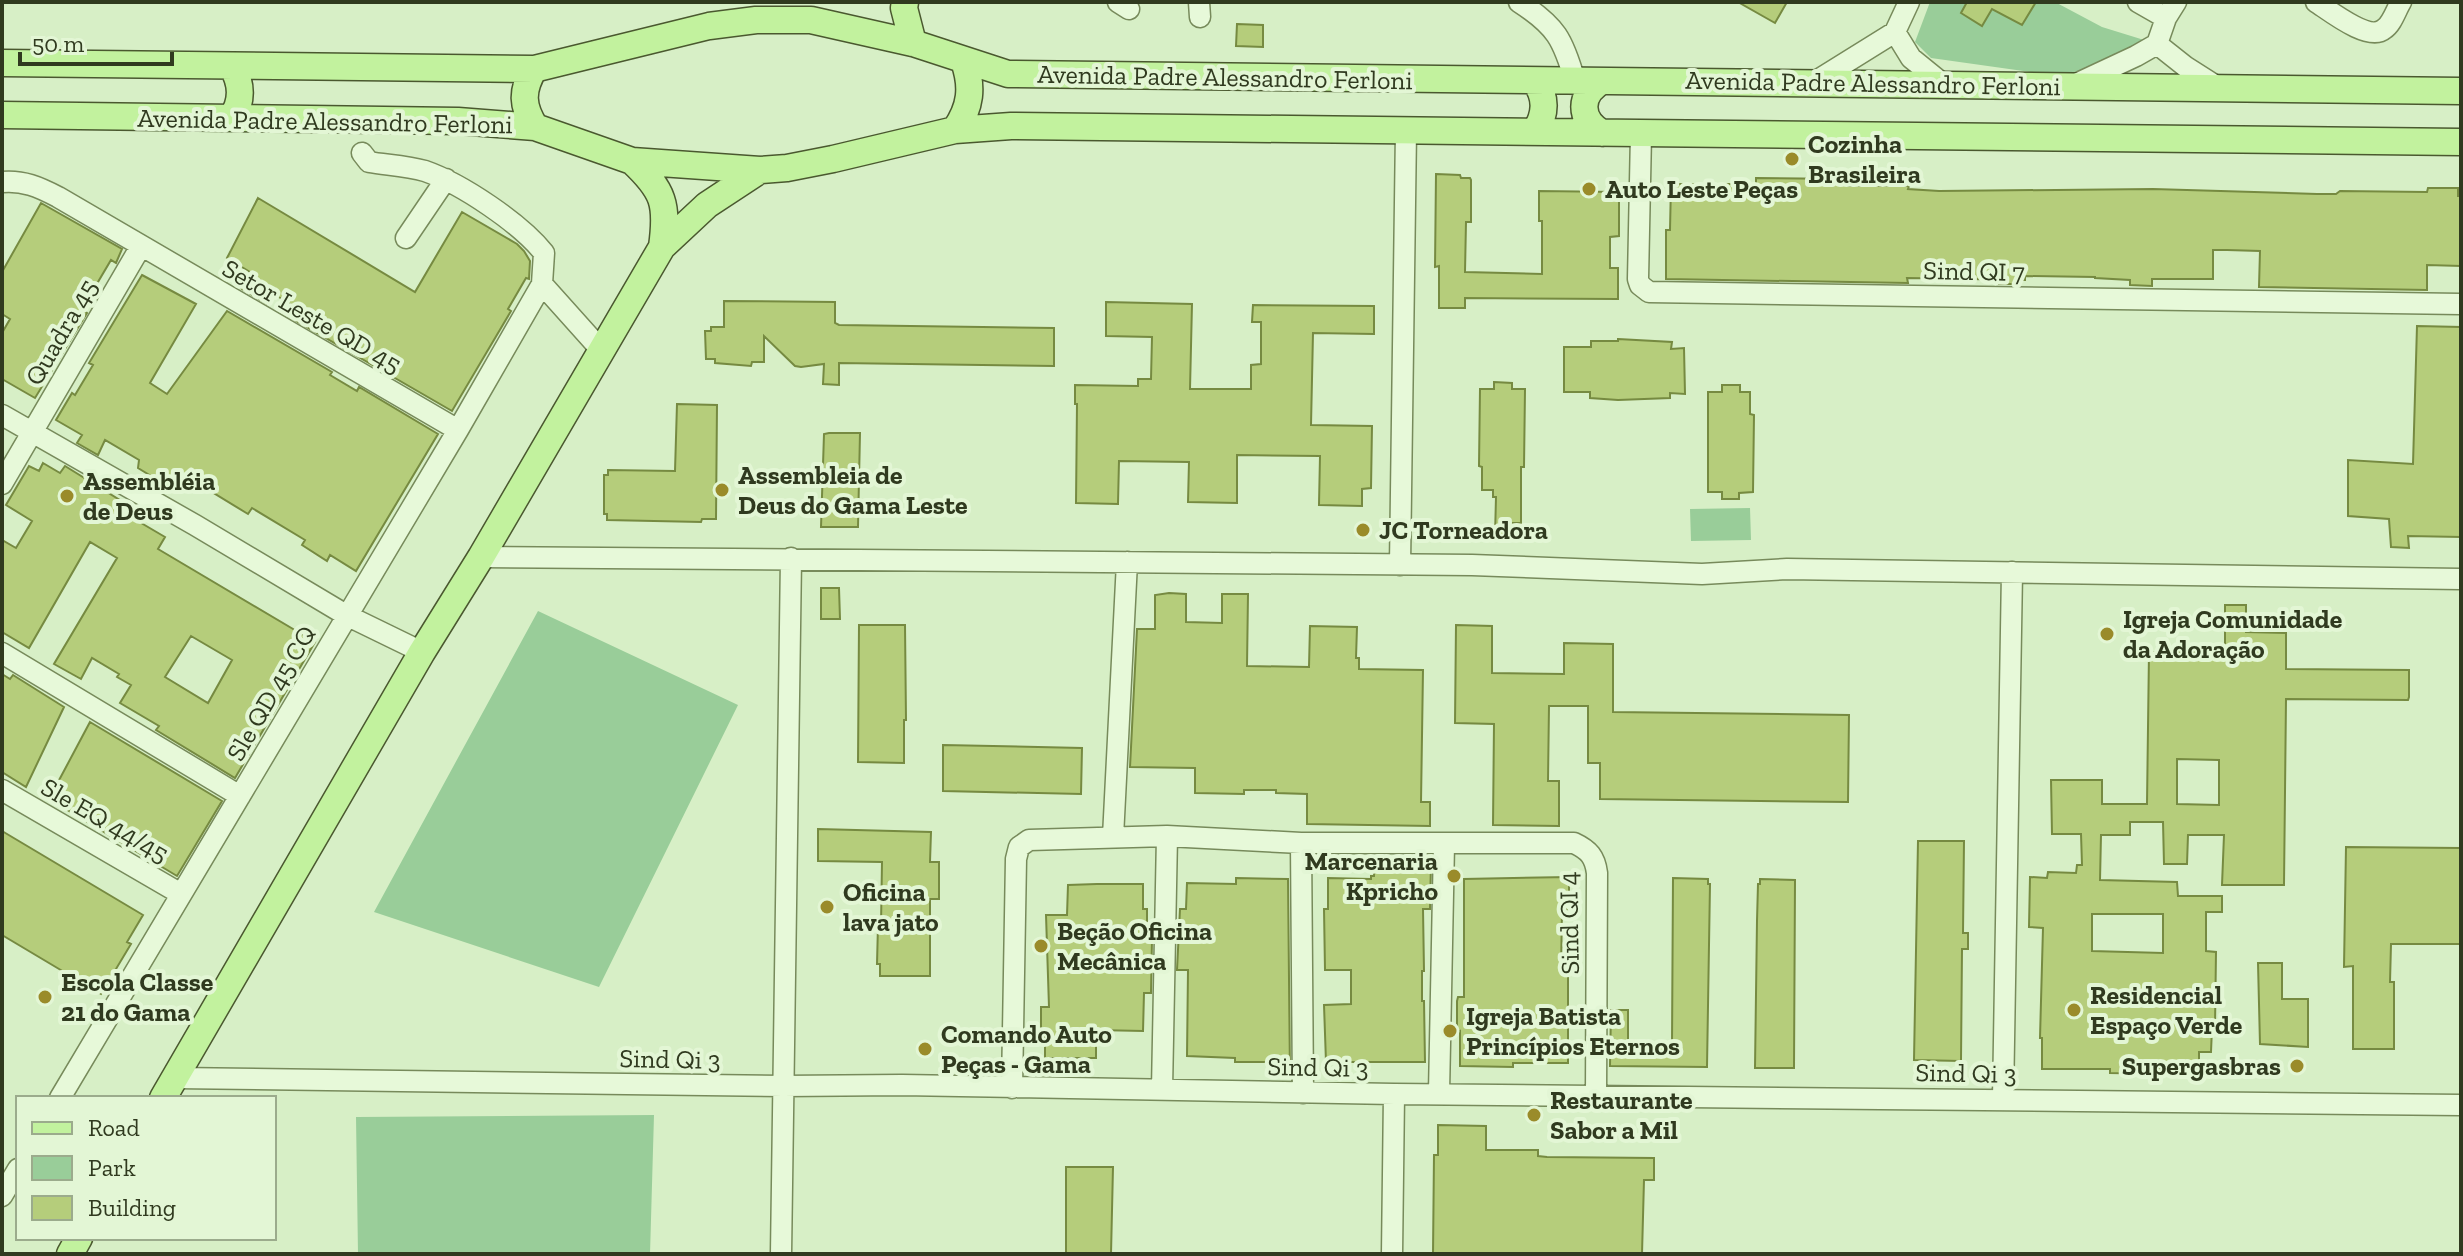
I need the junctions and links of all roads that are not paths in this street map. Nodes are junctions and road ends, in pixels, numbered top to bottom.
1 (780, 2) edge
2 (905, 2) edge
3 (1519, 2) edge
4 (1909, 2) edge
5 (2138, 2) edge
6 (2316, 2) edge
7 (2401, 2) edge
8 (2171, 10) edge
9 (756, 20) junction
10 (1895, 32) junction
11 (913, 43) junction
12 (2157, 44) junction
13 (964, 61) junction
14 (2, 63) edge
15 (232, 66) junction
16 (534, 69) junction
17 (1535, 81) junction
18 (1575, 81) junction
19 (1602, 81) junction
20 (1813, 83) junction
21 (1943, 84) junction
22 (2072, 85) junction
23 (2219, 88) junction
24 (2461, 91) edge
25 (2, 115) edge
26 (232, 118) junction
27 (535, 127) junction
28 (955, 130) junction
29 (1406, 130) junction
30 (1535, 132) junction
31 (1602, 133) junction
32 (1641, 134) junction
33 (2461, 142) edge
34 (362, 153) dead end
35 (632, 161) junction
36 (760, 170) junction
37 (446, 179) junction
38 (2, 182) edge
39 (406, 238) dead end
40 (141, 246) junction
41 (662, 247) junction
42 (542, 284) junction
43 (2461, 304) edge
44 (602, 351) junction
45 (2, 415) edge
46 (458, 430) junction
47 (33, 433) junction
48 (2, 484) edge
49 (481, 557) junction
50 (791, 558) junction
51 (1127, 562) junction
52 (1400, 565) junction
53 (2012, 572) junction
54 (2461, 579) edge
55 (346, 615) junction
56 (422, 652) junction
57 (2, 653) edge
58 (2, 790) edge
59 (240, 796) junction
60 (1167, 836) junction
61 (1113, 837) junction
62 (1301, 843) junction
63 (1444, 844) junction
64 (181, 894) junction
65 (783, 1086) junction
66 (169, 1088) edge
67 (1012, 1088) junction
68 (1162, 1089) junction
69 (1303, 1093) junction
70 (1439, 1093) junction
71 (1394, 1094) junction
72 (1596, 1095) junction
73 (61, 1096) edge
74 (2003, 1099) junction
75 (2461, 1105) edge
76 (16, 1172) edge
77 (2, 1196) edge
78 (781, 1254) edge
79 (1392, 1254) edge

1 - 9 main road
2 - 11 main road
3 - 18 street
4 - 10 street
5 - 8 street
6 - 7 street
8 - 12 street
9 - 11 main road, Avenida Padre Alessandro Ferloni
9 - 16 main road, Avenida Padre Alessandro Ferloni
10 - 20 street
10 - 21 street
11 - 13 main road, Avenida Padre Alessandro Ferloni
12 - 22 street
12 - 23 street
13 - 17 main road, Avenida Padre Alessandro Ferloni
13 - 28 main road
14 - 15 main road, Avenida Padre Alessandro Ferloni
15 - 16 main road, Avenida Padre Alessandro Ferloni
15 - 26 main road
16 - 27 main road
17 - 18 main road, Avenida Padre Alessandro Ferloni
17 - 30 main road
18 - 19 main road, Avenida Padre Alessandro Ferloni
19 - 20 main road, Avenida Padre Alessandro Ferloni
19 - 31 main road
20 - 21 main road, Avenida Padre Alessandro Ferloni
21 - 22 main road, Avenida Padre Alessandro Ferloni
22 - 23 main road, Avenida Padre Alessandro Ferloni
23 - 24 main road, Avenida Padre Alessandro Ferloni
25 - 26 main road, Avenida Padre Alessandro Ferloni
26 - 27 main road, Avenida Padre Alessandro Ferloni
27 - 35 main road, Avenida Padre Alessandro Ferloni
28 - 29 main road, Avenida Padre Alessandro Ferloni
28 - 36 main road, Avenida Padre Alessandro Ferloni
29 - 30 main road, Avenida Padre Alessandro Ferloni
29 - 52 street
30 - 31 main road, Avenida Padre Alessandro Ferloni
31 - 32 main road, Avenida Padre Alessandro Ferloni
32 - 33 main road, Avenida Padre Alessandro Ferloni
32 - 43 street, Sind QI 7
34 - 37 street
35 - 36 main road, Avenida Padre Alessandro Ferloni
35 - 41 main road
36 - 41 main road
37 - 39 street
37 - 42 street
38 - 40 street, Setor Leste QD 45
40 - 46 street, Setor Leste QD 45
40 - 47 street, Quadra 45
41 - 44 main road
42 - 44 street
42 - 46 street
44 - 49 main road
45 - 47 street
46 - 55 street
47 - 48 street, Quadra 45
47 - 55 street
49 - 50 street
49 - 56 main road
50 - 51 street
50 - 65 street
51 - 52 street
51 - 61 street
52 - 53 street
53 - 54 street
53 - 74 street
55 - 56 street
55 - 59 street, Sle QD 45 CQ
56 - 66 main road
57 - 59 street
58 - 64 street, Sle EQ 44/45
59 - 64 street, Sle QD 45 CQ
60 - 61 street, Sind QI 4
60 - 62 street, Sind QI 4
60 - 68 street
61 - 67 street, Sind QI 4
62 - 63 street, Sind QI 4
62 - 69 street
63 - 70 street
63 - 72 street, Sind QI 4
64 - 73 street, Sle QD 45 CQ
65 - 66 street, Sind Qi 3
65 - 67 street, Sind Qi 3
65 - 78 street
67 - 68 street, Sind Qi 3
68 - 69 street, Sind Qi 3
69 - 71 street, Sind Qi 3
70 - 71 street, Sind Qi 3
70 - 72 street, Sind Qi 3
71 - 79 street
72 - 74 street, Sind Qi 3
74 - 75 street, Sind Qi 3
76 - 77 street

